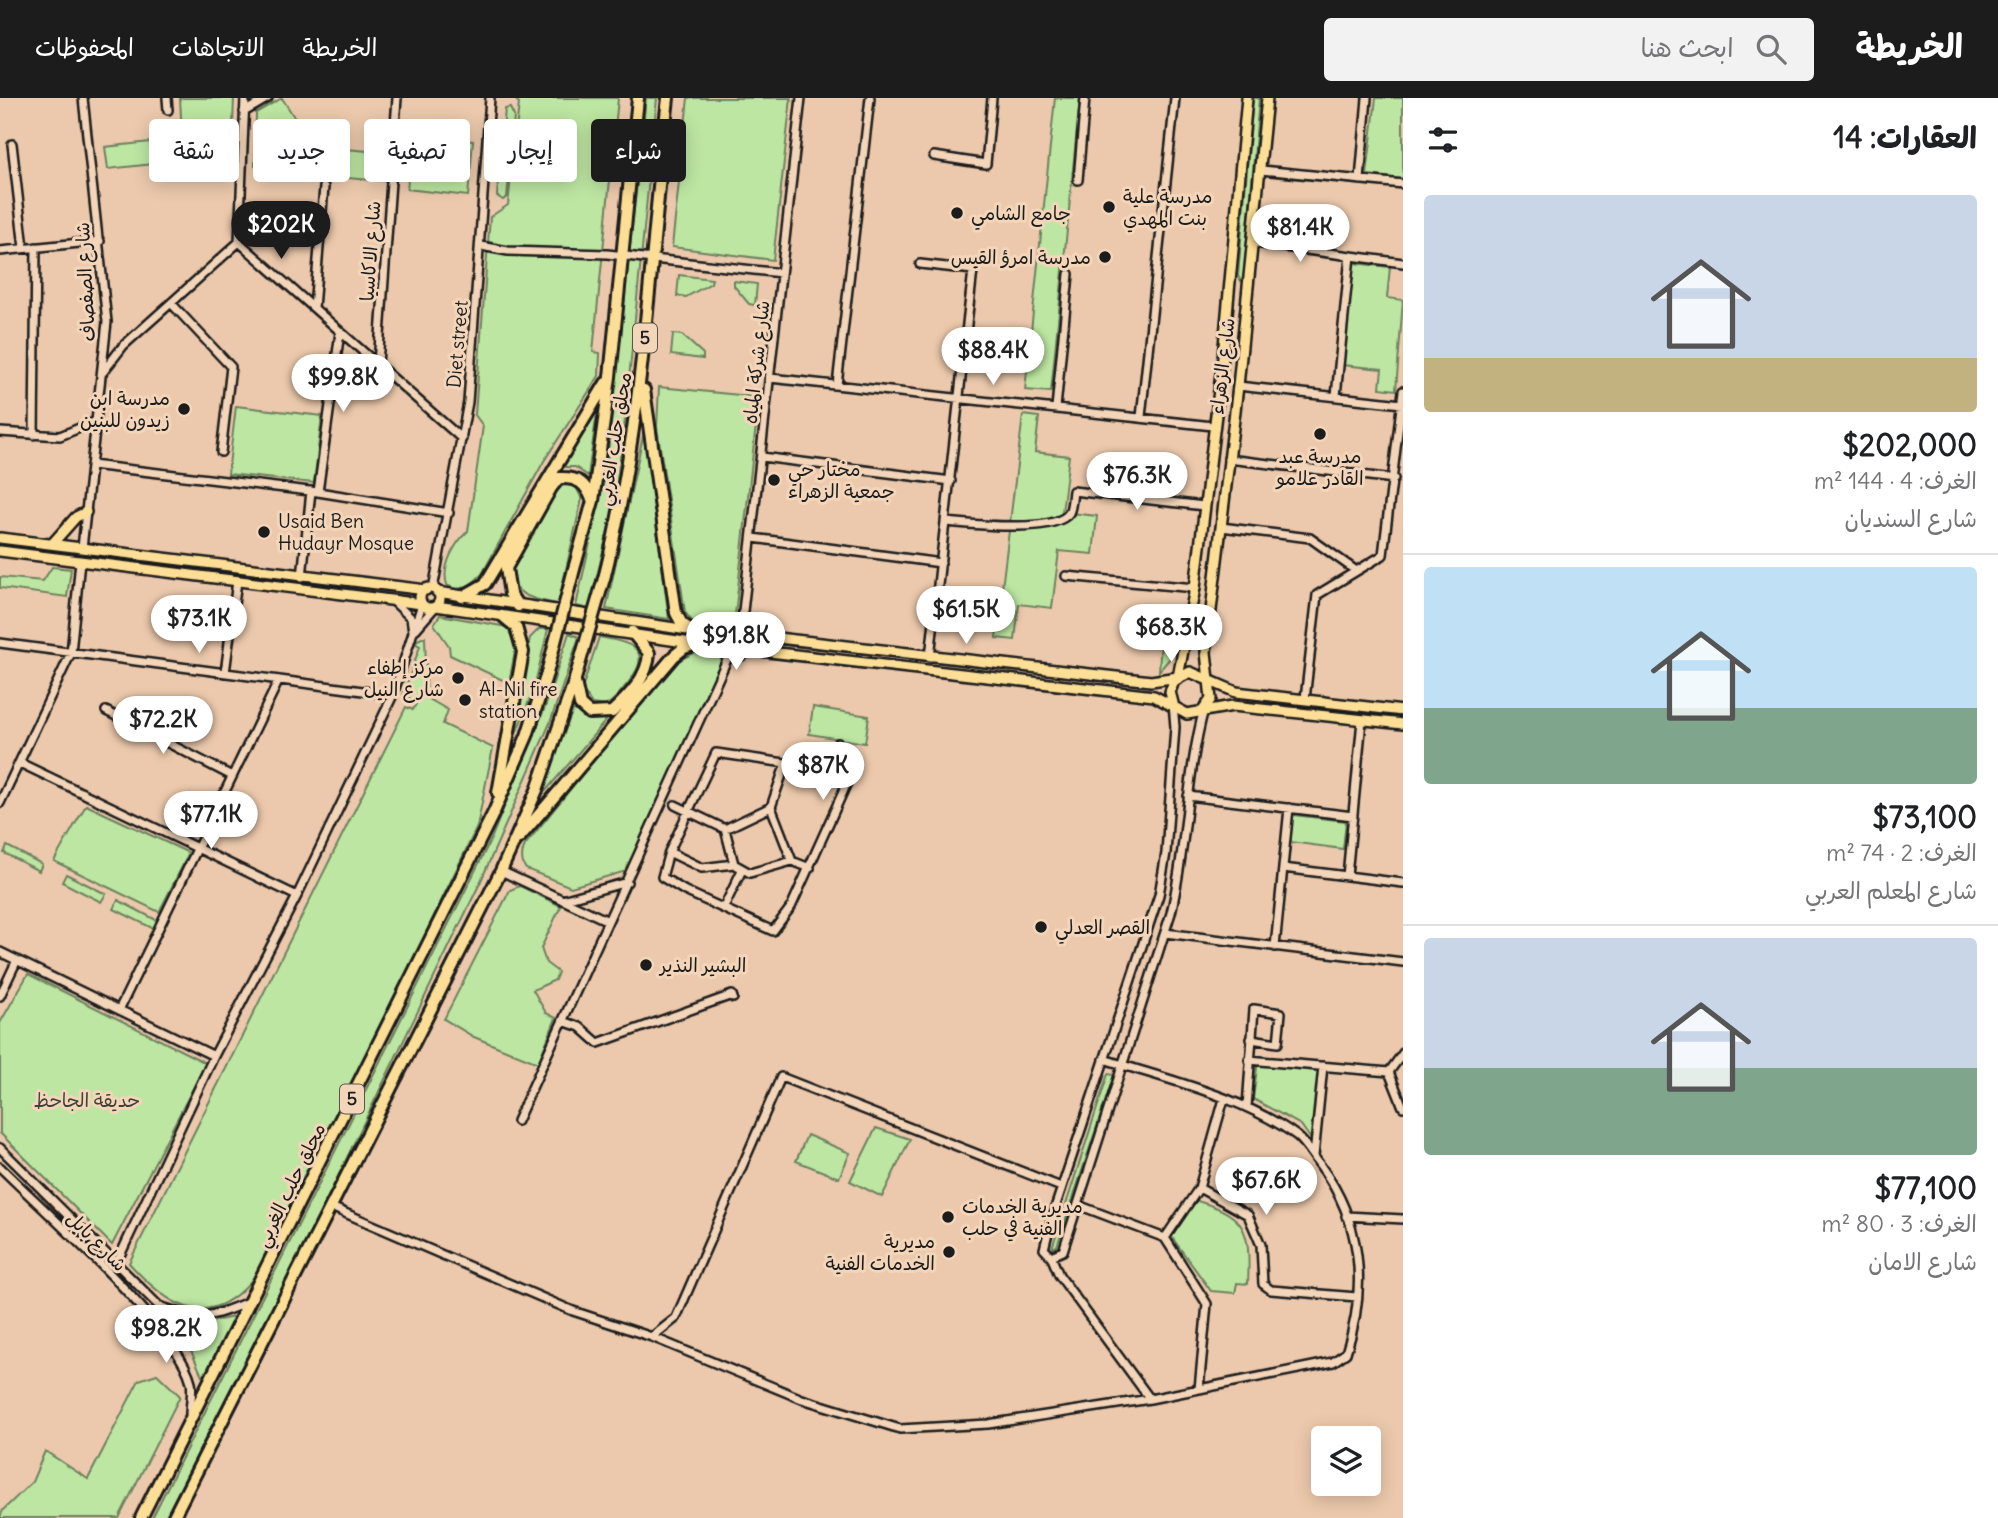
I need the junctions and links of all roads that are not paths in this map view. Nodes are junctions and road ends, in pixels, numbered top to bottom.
1 (83, 98) edge
2 (167, 98) edge
3 (245, 98) edge
4 (268, 98) edge
5 (397, 98) edge
6 (490, 98) edge
7 (638, 98) edge
8 (668, 98) edge
9 (801, 98) edge
10 (870, 98) edge
11 (992, 98) edge
12 (1085, 98) edge
13 (1175, 98) edge
14 (1247, 98) edge
15 (1268, 98) edge
16 (1367, 98) edge
17 (168, 110) dead end
18 (244, 112) junction
19 (12, 144) dead end
20 (934, 156) dead end
21 (1261, 170) junction
22 (1077, 180) dead end
23 (1360, 180) junction
24 (1403, 184) edge
25 (324, 187) dead end
26 (100, 241) junction
27 (239, 242) junction
28 (1254, 243) junction
29 (481, 246) junction
30 (36, 247) junction
31 (24, 248) junction
32 (0, 251) edge
33 (621, 256) junction
34 (1350, 256) junction
35 (650, 259) junction
36 (1403, 263) edge
37 (920, 264) dead end
38 (781, 273) junction
39 (1069, 274) dead end
40 (1229, 292) junction
41 (1248, 295) junction
42 (171, 303) junction
43 (314, 308) junction
44 (340, 332) junction
45 (378, 364) junction
46 (103, 372) junction
47 (610, 377) junction
48 (642, 378) junction
49 (771, 378) junction
50 (837, 385) junction
51 (1238, 386) junction
52 (1403, 391) edge
53 (1336, 396) junction
54 (961, 398) junction
55 (1402, 404) edge
56 (1056, 408) junction
57 (1141, 417) junction
58 (94, 422) junction
59 (1213, 426) junction
60 (0, 432) edge
61 (34, 435) junction
62 (463, 439) junction
63 (221, 452) dead end
64 (762, 457) junction
65 (1228, 459) junction
66 (1399, 464) edge
67 (91, 465) junction
68 (1394, 479) junction
69 (951, 481) junction
70 (314, 491) junction
71 (593, 501) junction
72 (1204, 506) junction
73 (86, 512) junction
74 (449, 513) junction
75 (946, 522) junction
76 (1221, 527) junction
77 (0, 538) edge
78 (753, 538) junction
79 (51, 544) junction
80 (82, 548) junction
81 (0, 551) edge
82 (80, 561) junction
83 (941, 563) junction
84 (1355, 570) junction
85 (1066, 576) dead end
86 (302, 577) junction
87 (237, 581) junction
88 (1195, 588) junction
89 (432, 590) junction
90 (462, 597) junction
91 (393, 601) junction
92 (422, 604) junction
93 (436, 606) junction
94 (518, 606) junction
95 (504, 617) junction
96 (741, 629) junction
97 (413, 632) junction
98 (632, 632) junction
99 (751, 635) junction
100 (727, 636) junction
101 (695, 638) junction
102 (0, 643) edge
103 (751, 650) junction
104 (728, 651) junction
105 (71, 653) junction
106 (930, 657) junction
107 (225, 673) junction
108 (1178, 677) junction
109 (575, 679) junction
110 (279, 680) junction
111 (1207, 680) junction
112 (393, 695) junction
113 (1305, 699) junction
114 (1173, 704) junction
115 (1204, 709) junction
116 (106, 711) dead end
117 (1403, 711) edge
118 (1362, 720) junction
119 (1403, 724) edge
120 (838, 743) dead end
121 (20, 763) junction
122 (786, 763) junction
123 (840, 771) junction
124 (232, 776) junction
125 (1188, 796) junction
126 (0, 803) edge
127 (675, 806) dead end
128 (771, 807) junction
129 (1289, 808) junction
130 (494, 812) junction
131 (688, 812) junction
132 (1353, 816) junction
133 (724, 829) junction
134 (198, 847) junction
135 (511, 848) junction
136 (669, 852) junction
137 (792, 861) junction
138 (734, 864) junction
139 (810, 868) junction
140 (1283, 868) junction
141 (742, 870) junction
142 (501, 871) junction
143 (1347, 876) junction
144 (627, 882) junction
145 (1403, 883) edge
146 (297, 896) junction
147 (562, 900) junction
148 (724, 907) junction
149 (608, 921) junction
150 (1164, 933) junction
151 (1275, 947) junction
152 (0, 952) edge
153 (17, 960) junction
154 (1403, 962) edge
155 (0, 996) edge
156 (733, 998) dead end
157 (119, 1010) junction
158 (563, 1021) junction
159 (1251, 1039) junction
160 (1403, 1053) edge
161 (214, 1056) junction
162 (1104, 1059) junction
163 (1249, 1060) junction
164 (1124, 1065) junction
165 (1323, 1066) junction
166 (1389, 1072) junction
167 (1224, 1099) junction
168 (1247, 1107) junction
169 (1403, 1107) edge
170 (517, 1121) dead end
171 (0, 1147) edge
172 (1314, 1157) junction
173 (0, 1167) edge
174 (1061, 1187) junction
175 (1199, 1188) junction
176 (1078, 1205) junction
177 (331, 1207) junction
178 (1346, 1216) junction
179 (1403, 1219) edge
180 (1165, 1238) junction
181 (1051, 1256) junction
182 (116, 1264) junction
183 (1357, 1297) junction
184 (153, 1300) junction
185 (252, 1300) junction
186 (143, 1310) junction
187 (652, 1337) junction
188 (1199, 1388) junction
189 (1150, 1399) junction
190 (190, 1419) junction
191 (141, 1518) edge
192 (173, 1518) edge

1 - 26 street, شارع الصفصاف
2 - 17 street
3 - 18 street
4 - 18 street
5 - 45 street, شارع الاكاسيا
6 - 29 street, Diet street
7 - 33 highway, محلق حلب الغربي / 5
8 - 35 highway, محلق حلب الغربي / 5
9 - 38 street, شارع شركة المياه
10 - 50 street
11 - 20 street
12 - 22 street
13 - 57 street
14 - 40 main road
15 - 21 main road, شارع الزهراء
16 - 23 street
18 - 27 street
19 - 31 street
21 - 23 street
21 - 28 main road, شارع الزهراء
23 - 24 street
25 - 43 street
26 - 30 street
26 - 46 street, شارع الصفصاف
27 - 42 street
27 - 43 street
28 - 34 street
28 - 41 main road, شارع الزهراء
29 - 33 street
29 - 62 street, Diet street
30 - 31 street
30 - 61 street
31 - 32 street
33 - 35 street
33 - 47 highway, محلق حلب الغربي / 5
34 - 36 street
34 - 53 street
35 - 38 street
35 - 48 highway, محلق حلب الغربي / 5
37 - 54 street
38 - 49 street, شارع شركة المياه
39 - 56 street
40 - 41 main road
40 - 59 main road
41 - 51 main road, شارع الزهراء
42 - 46 street
42 - 63 street
43 - 44 street
44 - 45 street
44 - 70 street
45 - 62 street
46 - 58 street, شارع الصفصاف
47 - 71 highway, محلق حلب الغربي / 5
47 - 90 highway
48 - 101 highway
48 - 109 highway, محلق حلب الغربي / 5, bridge
49 - 50 street
49 - 64 street, شارع شركة المياه
50 - 54 street
51 - 53 street
51 - 65 main road, شارع الزهراء
52 - 55 street
53 - 55 street
54 - 56 street
54 - 69 street
55 - 66 street
56 - 57 street
57 - 59 street
58 - 61 street
58 - 67 street, شارع الصفصاف
59 - 72 main road
60 - 61 street
62 - 74 street, Diet street
64 - 69 street
64 - 78 street, شارع شركة المياه
65 - 68 street
65 - 76 main road, شارع الزهراء
66 - 68 street
67 - 70 street
67 - 73 street, شارع الصفصاف
68 - 84 street
69 - 75 street
70 - 74 street
70 - 86 street
71 - 94 highway
71 - 130 highway, محلق حلب الغربي / 5, bridge
72 - 75 street
72 - 88 main road
73 - 79 main road
73 - 80 street, شارع الصفصاف
74 - 89 street, Diet street
75 - 83 street
76 - 84 street
76 - 111 main road, شارع الزهراء
77 - 79 main road
78 - 83 street
78 - 96 street, شارع شركة المياه
79 - 80 main road
80 - 86 main road
81 - 82 main road
82 - 87 main road
82 - 105 street
83 - 106 street
84 - 113 street
85 - 88 street
86 - 89 main road
87 - 91 main road
87 - 107 street
88 - 108 main road
89 - 90 main road
89 - 92 main road
89 - 93 main road
90 - 94 main road
91 - 92 main road
91 - 97 street
92 - 93 main road
92 - 97 street
93 - 95 main road
93 - 97 street
94 - 101 main road
95 - 98 main road
95 - 130 highway
96 - 99 main road
96 - 100 main road
97 - 112 street
98 - 101 main road
98 - 109 highway
99 - 103 main road
99 - 106 main road
100 - 101 main road
100 - 104 main road
101 - 104 main road
101 - 135 highway
102 - 105 street
103 - 104 main road
103 - 114 main road
104 - 144 street
105 - 107 street
105 - 121 street
106 - 108 main road
107 - 110 street
108 - 111 main road
108 - 114 main road
109 - 135 highway, 5
110 - 112 street
110 - 124 street
111 - 113 main road
111 - 115 main road
112 - 146 street
113 - 117 main road
114 - 115 main road
114 - 162 street
115 - 118 main road
115 - 125 street
116 - 124 street
118 - 119 main road
118 - 132 street
120 - 123 street
121 - 126 street
121 - 134 street
122 - 123 street
122 - 128 street
122 - 131 street
123 - 139 street
124 - 134 street
125 - 129 street
125 - 150 street
127 - 131 street
128 - 133 street
128 - 137 street
129 - 132 street
129 - 140 street
130 - 185 highway, محلق حلب الغربي / 5
131 - 133 street
131 - 136 street
132 - 143 street
133 - 138 street
134 - 146 street
134 - 157 street
135 - 142 highway, 5
136 - 138 street
136 - 148 street
137 - 139 street
137 - 141 street
138 - 141 street
139 - 148 street
140 - 143 street
140 - 151 street
141 - 148 street
142 - 147 street
142 - 177 highway, 5
143 - 145 street
144 - 147 street
144 - 149 street
146 - 161 street
147 - 149 street
149 - 158 street
150 - 151 street
150 - 164 street
151 - 154 street
152 - 153 street
153 - 155 street
153 - 157 street
156 - 158 street
157 - 161 street
158 - 170 street
159 - 159 street
159 - 163 street
160 - 166 street
161 - 182 street
162 - 164 street
162 - 174 street
163 - 165 street
163 - 168 street
164 - 167 street
164 - 176 street
165 - 166 street
165 - 172 street
166 - 169 street
167 - 168 street
167 - 175 street
168 - 172 street
171 - 182 street
172 - 178 street
173 - 186 street, شارع بابل
174 - 181 street
174 - 187 street
175 - 180 street
175 - 183 street
176 - 180 street
176 - 181 street
177 - 187 street
177 - 192 highway, 5
178 - 179 street
178 - 183 street
180 - 188 street
181 - 189 street
182 - 184 street
183 - 188 street
184 - 185 street
184 - 186 street
185 - 190 highway, محلق حلب الغربي / 5
186 - 190 street, شارع بابل
187 - 189 street
188 - 189 street
190 - 191 highway, محلق حلب الغربي / 5

